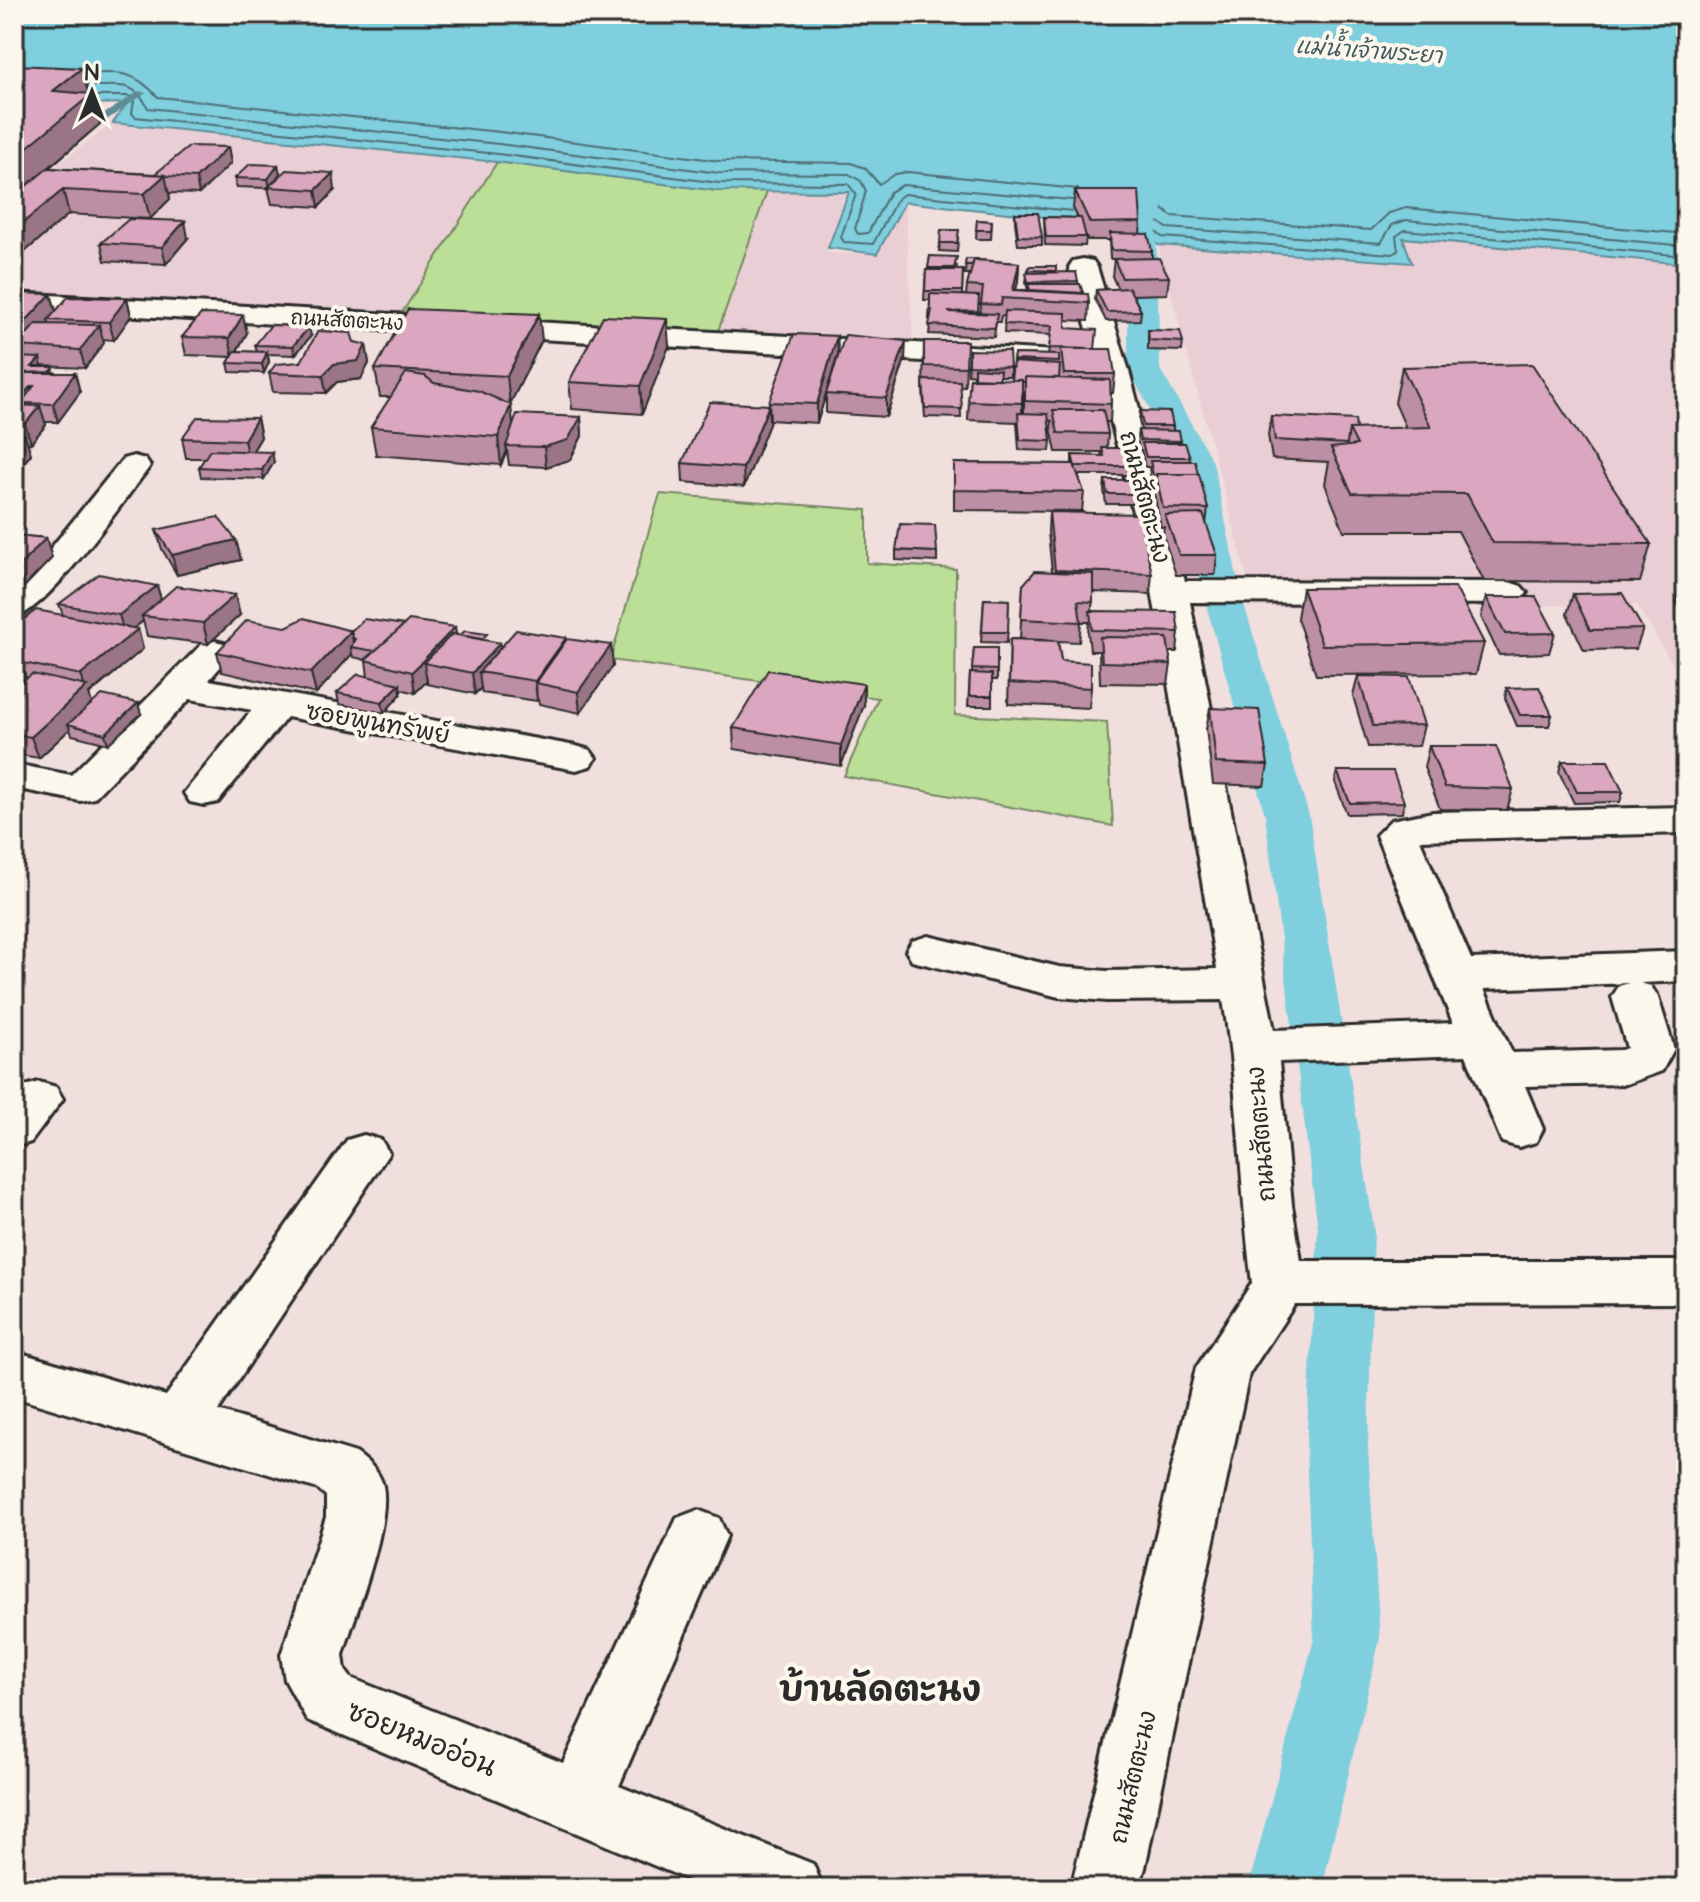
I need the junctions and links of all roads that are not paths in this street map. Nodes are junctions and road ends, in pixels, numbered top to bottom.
1 (1083, 267) dead end
2 (14, 301) edge
3 (1111, 363) junction
4 (134, 466) dead end
5 (1170, 591) junction
6 (1509, 593) edge
7 (14, 607) edge
8 (215, 652) edge
9 (181, 686) junction
10 (276, 705) junction
11 (576, 758) dead end
12 (14, 776) edge
13 (204, 793) dead end
14 (1686, 820) edge
15 (928, 951) dead end
16 (1686, 966) edge
17 (1456, 975) junction
18 (1243, 984) junction
19 (1635, 997) dead end
20 (1270, 1046) junction
21 (1489, 1054) junction
22 (1519, 1129) dead end
23 (364, 1153) dead end
24 (1686, 1282) edge
25 (1294, 1283) junction
26 (14, 1374) edge
27 (178, 1424) junction
28 (698, 1536) dead end
29 (579, 1802) junction
30 (789, 1888) edge
31 (1105, 1888) edge

1 - 3 street, ถนนสัตตะนง
2 - 3 street, ถนนสัตตะนง
3 - 5 street, ถนนสัตตะนง
4 - 7 street
5 - 6 street
5 - 18 street, ถนนสัตตะนง
8 - 9 street
9 - 10 street, ซอยพูนทรัพย์
9 - 12 street
10 - 11 street, ซอยพูนทรัพย์
10 - 13 street
14 - 17 street
15 - 18 street
16 - 17 street
17 - 21 street
18 - 20 street, ถนนสัตตะนง
19 - 21 street
20 - 21 street
20 - 25 street, ถนนสัตตะนง
21 - 22 street
23 - 27 street
24 - 25 street
25 - 31 street, ถนนสัตตะนง
26 - 27 street, ซอยหมออ่อน
27 - 29 street, ซอยหมออ่อน
28 - 29 street
29 - 30 street, ซอยหมออ่อน

